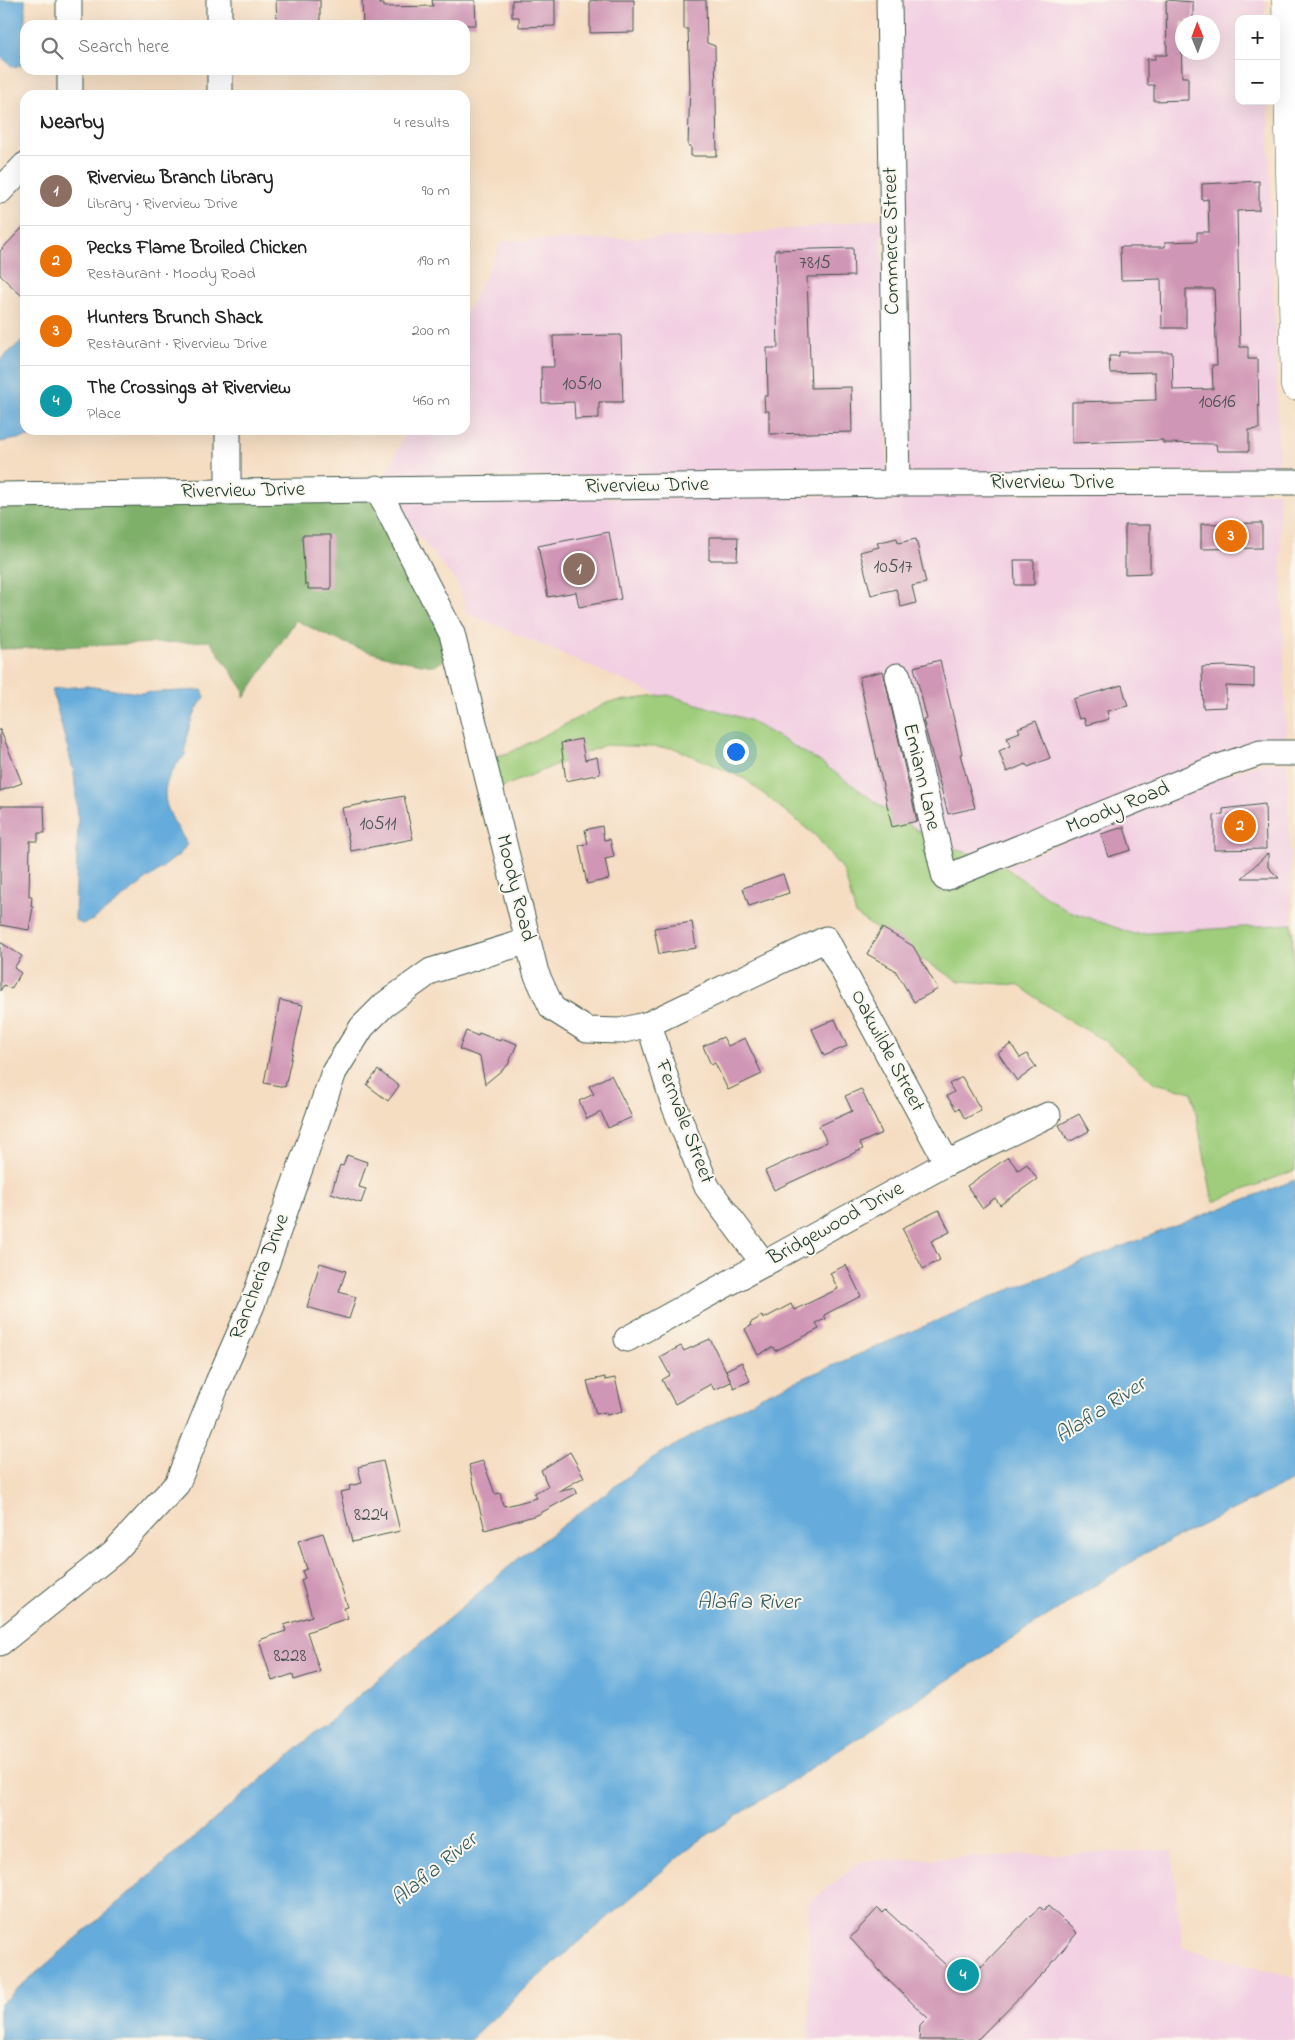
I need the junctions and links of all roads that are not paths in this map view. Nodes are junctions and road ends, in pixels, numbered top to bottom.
1 (69, 0) edge
2 (219, 0) edge
3 (889, 0) edge
4 (1286, 0) edge
5 (69, 20) edge
6 (219, 20) edge
7 (70, 75) edge
8 (220, 75) edge
9 (70, 90) edge
10 (220, 90) edge
11 (20, 170) edge
12 (0, 191) edge
13 (1295, 386) edge
14 (228, 435) edge
15 (1295, 482) edge
16 (897, 483) junction
17 (377, 488) junction
18 (228, 492) junction
19 (0, 495) edge
20 (898, 676) dead end
21 (1295, 752) edge
22 (945, 878) joint
23 (826, 939) joint
24 (528, 941) junction
25 (649, 1024) junction
26 (1048, 1115) dead end
27 (947, 1164) junction
28 (764, 1264) junction
29 (627, 1339) dead end
30 (0, 1643) edge

1 - 5 street
2 - 6 street
3 - 16 street, Commerce Street
4 - 13 main road
7 - 9 street
8 - 10 street
11 - 12 street
14 - 18 street
15 - 16 street, Riverview Drive
16 - 17 street, Riverview Drive
17 - 18 street, Riverview Drive
17 - 24 street, Moody Road
18 - 19 street, Riverview Drive
20 - 22 street, Emiann Lane
21 - 22 street, Moody Road
23 - 25 street, Moody Road
23 - 27 street, Oakwilde Street
24 - 25 street, Moody Road
24 - 30 street, Rancheria Drive
25 - 28 street, Fernvale Street
26 - 27 street, Bridgewood Drive
27 - 28 street, Bridgewood Drive
28 - 29 street, Bridgewood Drive

